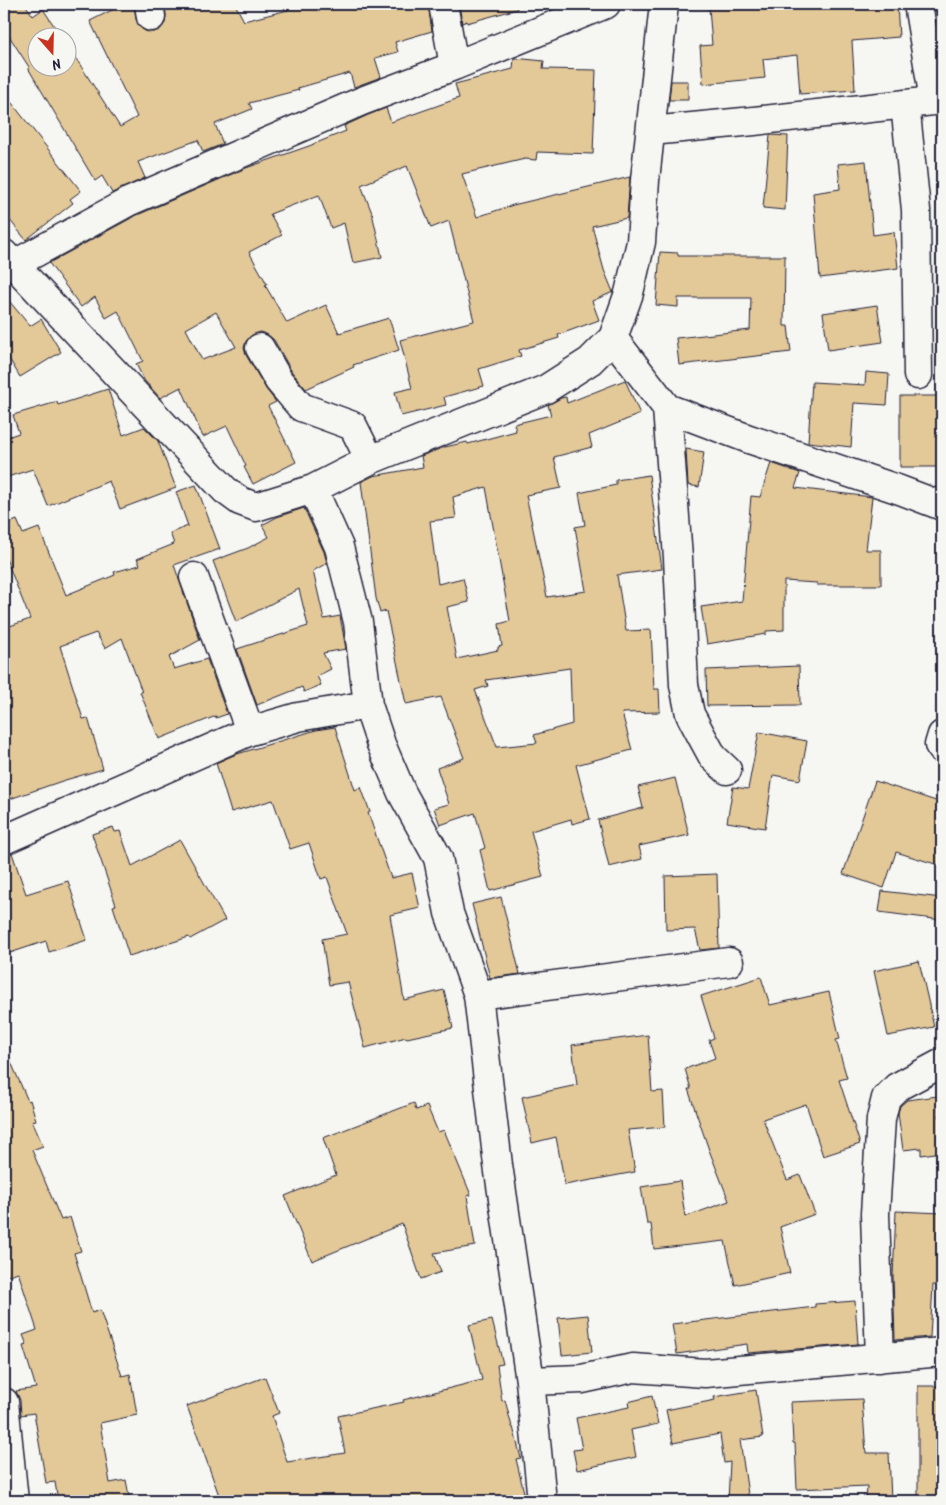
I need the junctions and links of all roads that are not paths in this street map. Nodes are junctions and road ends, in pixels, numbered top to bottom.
1 (443, 4) edge
2 (606, 4) edge
3 (664, 4) edge
4 (918, 4) edge
5 (454, 66) junction
6 (938, 100) edge
7 (905, 104) junction
8 (651, 131) junction
9 (9, 260) edge
10 (613, 338) junction
11 (260, 348) dead end
12 (918, 375) dead end
13 (667, 408) junction
14 (370, 460) junction
15 (313, 489) junction
16 (942, 506) edge
17 (194, 577) dead end
18 (368, 705) junction
19 (250, 731) junction
20 (942, 734) edge
21 (942, 749) edge
22 (727, 770) dead end
23 (4, 840) edge
24 (729, 962) dead end
25 (478, 995) junction
26 (942, 1063) edge
27 (942, 1352) edge
28 (880, 1358) junction
29 (530, 1381) junction
30 (4, 1402) edge
31 (14, 1501) edge
32 (542, 1501) edge

1 - 5 street
2 - 5 street
3 - 8 street
4 - 6 street
5 - 9 street
6 - 7 street
7 - 8 street
7 - 12 street
8 - 10 street
9 - 15 street
10 - 13 street
10 - 14 street
11 - 14 street
13 - 16 street
13 - 22 street
14 - 15 street
15 - 18 street
17 - 19 street
18 - 19 street
18 - 25 street
19 - 23 street
20 - 21 street
24 - 25 street
25 - 29 street
26 - 28 street
27 - 28 street
28 - 29 street
29 - 32 street
30 - 31 street

